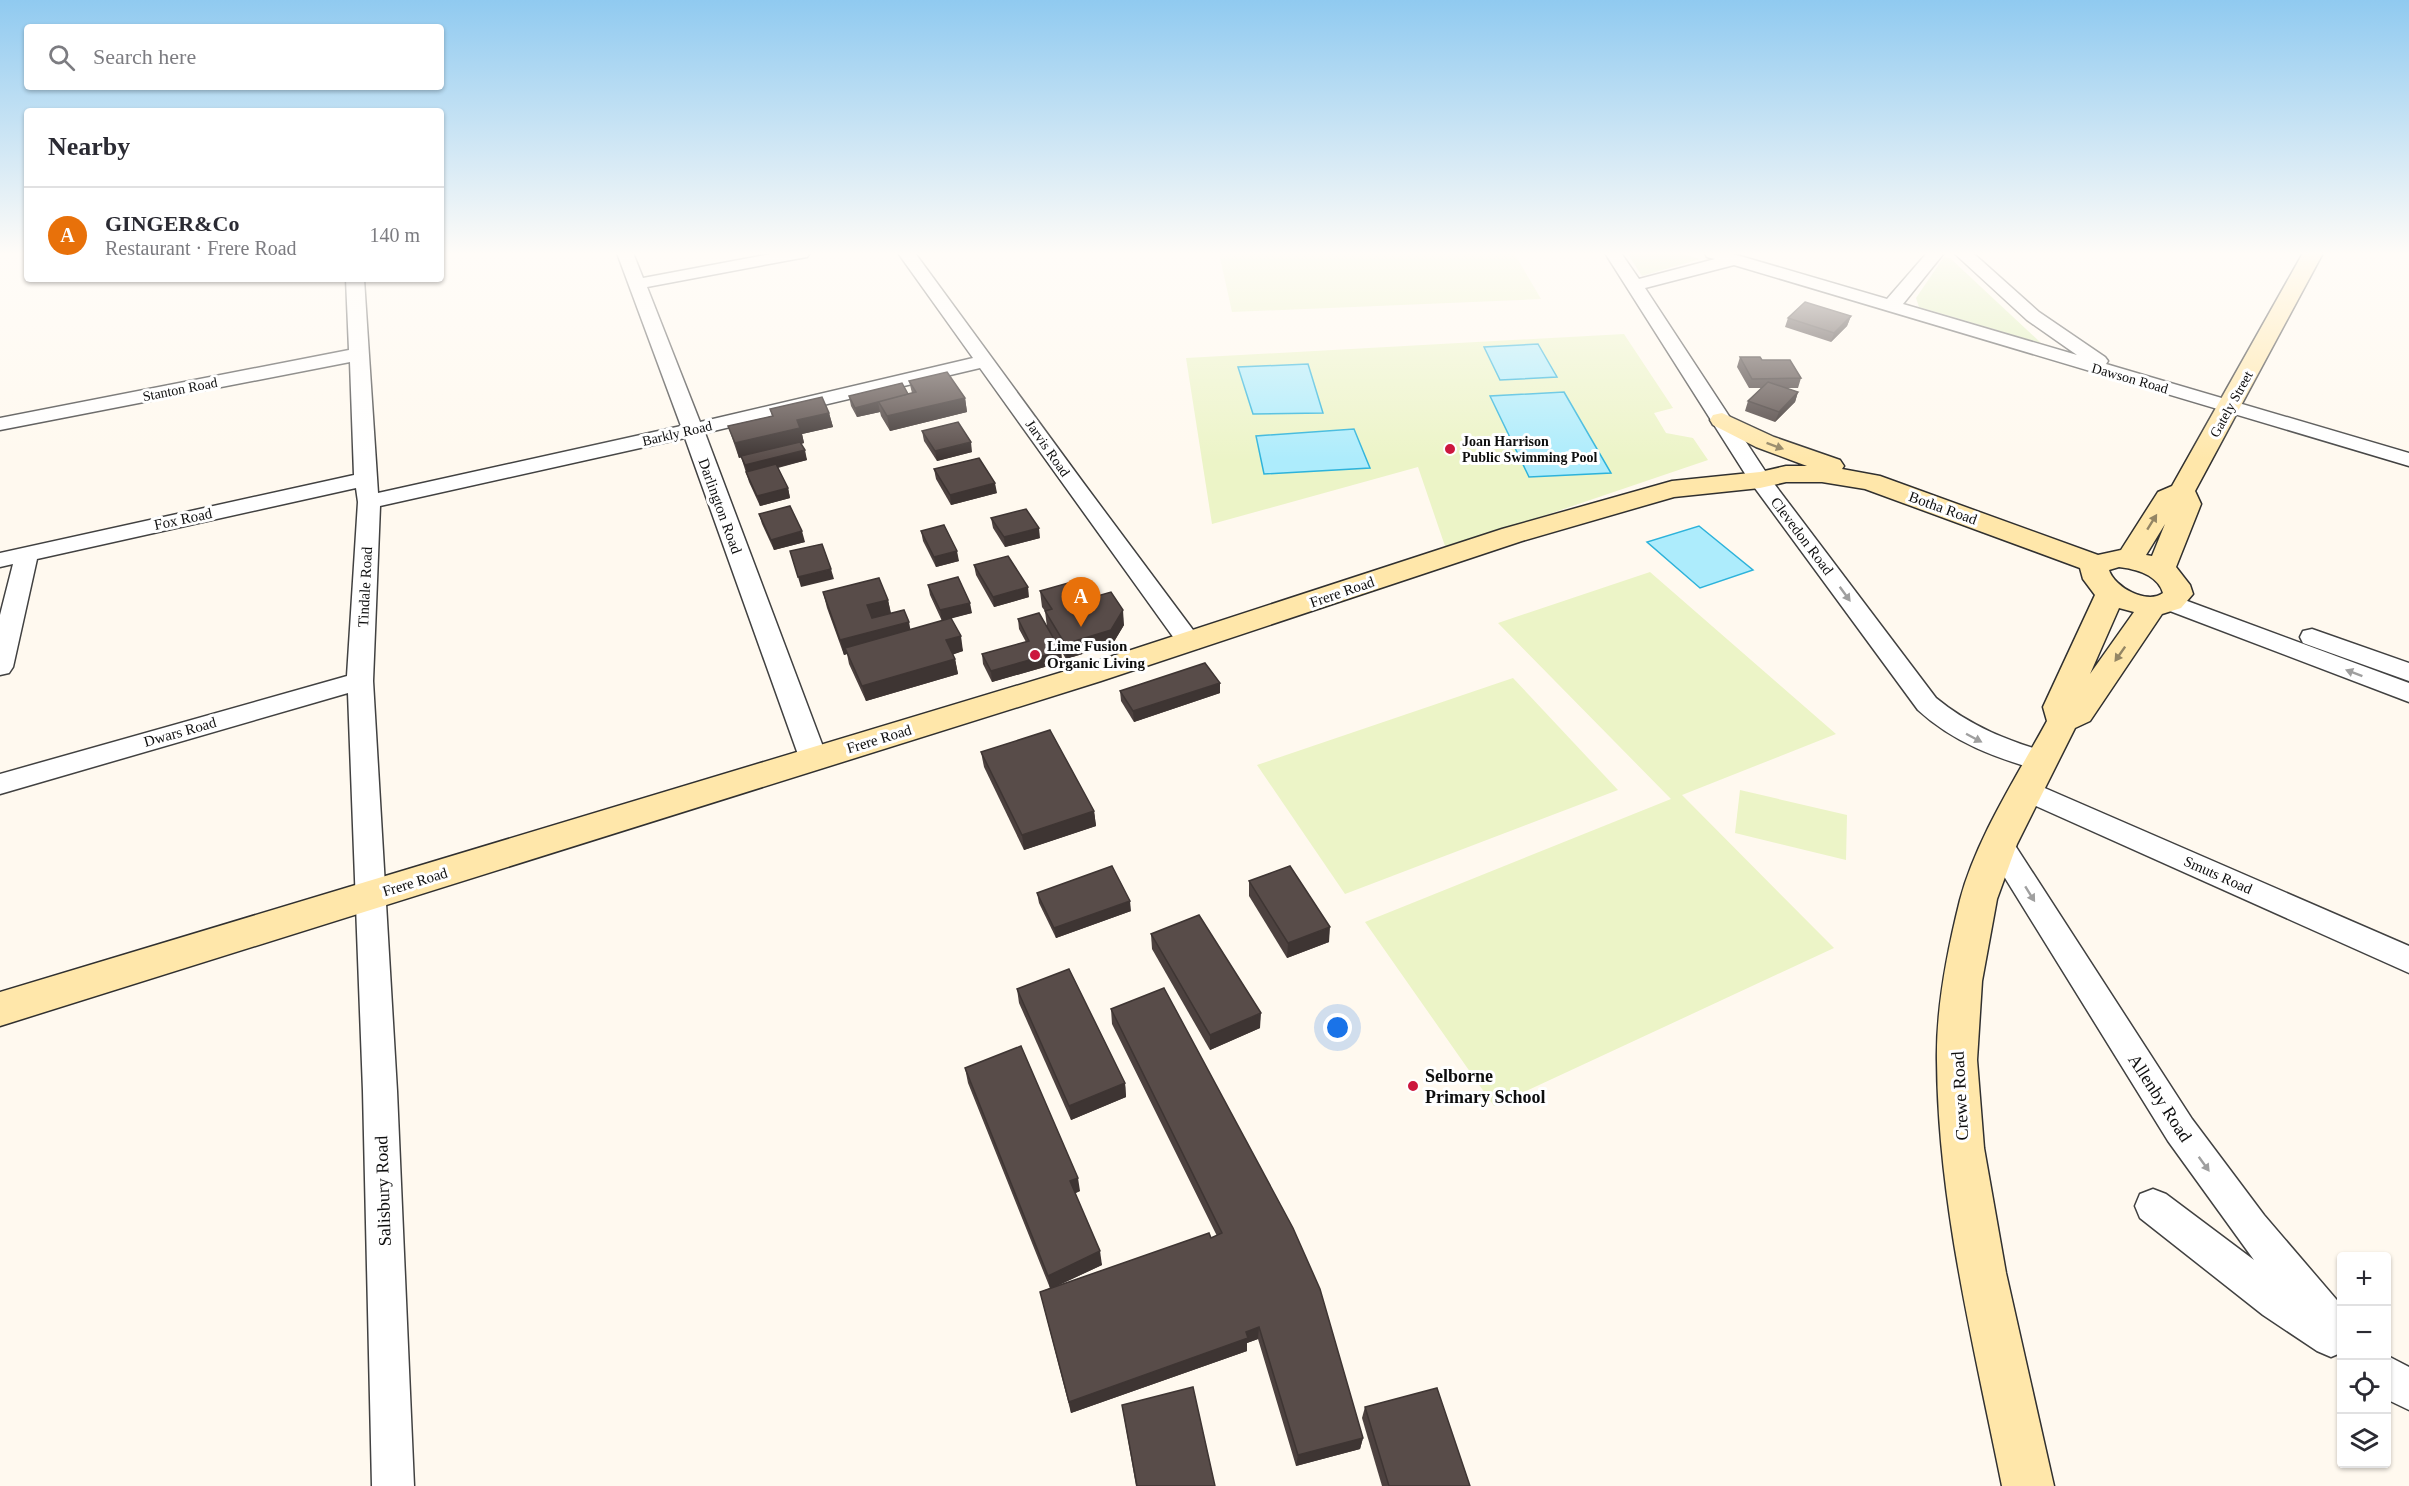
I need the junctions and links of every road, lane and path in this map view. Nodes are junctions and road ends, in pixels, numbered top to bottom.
1 (357, 322) edge
2 (652, 322) edge
3 (957, 322) edge
4 (1660, 322) edge
5 (1941, 322) edge
6 (2042, 322) edge
7 (2276, 322) edge
8 (359, 354) junction
9 (985, 361) junction
10 (2118, 375) junction
11 (2230, 407) junction
12 (1722, 420) junction
13 (0, 424) edge
14 (693, 430) junction
15 (2409, 460) edge
16 (1780, 481) junction
17 (1871, 482) junction
18 (367, 491) junction
19 (2182, 491) junction
20 (27, 553) junction
21 (2129, 559) junction
22 (0, 560) edge
23 (2101, 579) junction
24 (2166, 592) junction
25 (1190, 642) junction
26 (0, 667) edge
27 (2409, 672) edge
28 (360, 681) junction
29 (2409, 693) edge
30 (2063, 721) junction
31 (813, 760) junction
32 (2034, 775) junction
33 (0, 784) edge
34 (1999, 844) junction
35 (370, 896) junction
36 (2409, 960) edge
37 (0, 1009) edge
38 (2153, 1206) dead end
39 (2337, 1330) edge
40 (2337, 1341) edge
41 (2391, 1378) edge
42 (2409, 1390) edge
43 (393, 1486) edge
44 (2028, 1486) edge

1 - 8 street, Tindale Road
2 - 14 street, Darlington Road
3 - 9 street, Jarvis Road
4 - 12 street, Clevedon Road
5 - 10 street, Dawson Road
6 - 10 street
7 - 11 street, Gately Street
8 - 13 street, Stanton Road
8 - 18 street, Tindale Road
9 - 14 street, Barkly Road
9 - 25 street, Jarvis Road
10 - 11 street, Dawson Road
11 - 15 street, Dawson Road
11 - 19 street, Gately Street
12 - 16 street, Clevedon Road
12 -> 17 street
14 - 18 street, Barkly Road
14 - 31 street, Darlington Road
16 - 17 street, Botha Road
16 - 23 street, Botha Road
16 - 25 street, Frere Road
16 -> 32 street, Clevedon Road
17 - 23 street, Botha Road
18 - 20 street, Fox Road
18 - 28 street, Tindale Road
21 -> 19 street, Gately Street
19 - 24 street, Gately Street
20 - 22 street, Fox Road
20 - 26 street
21 - 23 street
21 - 24 street
23 - 24 street
23 - 30 street, Crewe Road
24 - 27 street
29 -> 24 street
24 -> 30 street, Crewe Road
25 - 31 street, Frere Road
28 - 33 street, Dwars Road
28 - 35 street, Tindale Road
30 - 32 street, Crewe Road
31 - 35 street, Frere Road
32 - 34 street, Crewe Road
32 - 36 street, Smuts Road
34 -> 39 street, Allenby Road
34 - 44 street, Crewe Road
35 - 37 street, Frere Road
35 - 43 street, Salisbury Road
38 - 40 street
41 - 42 street

